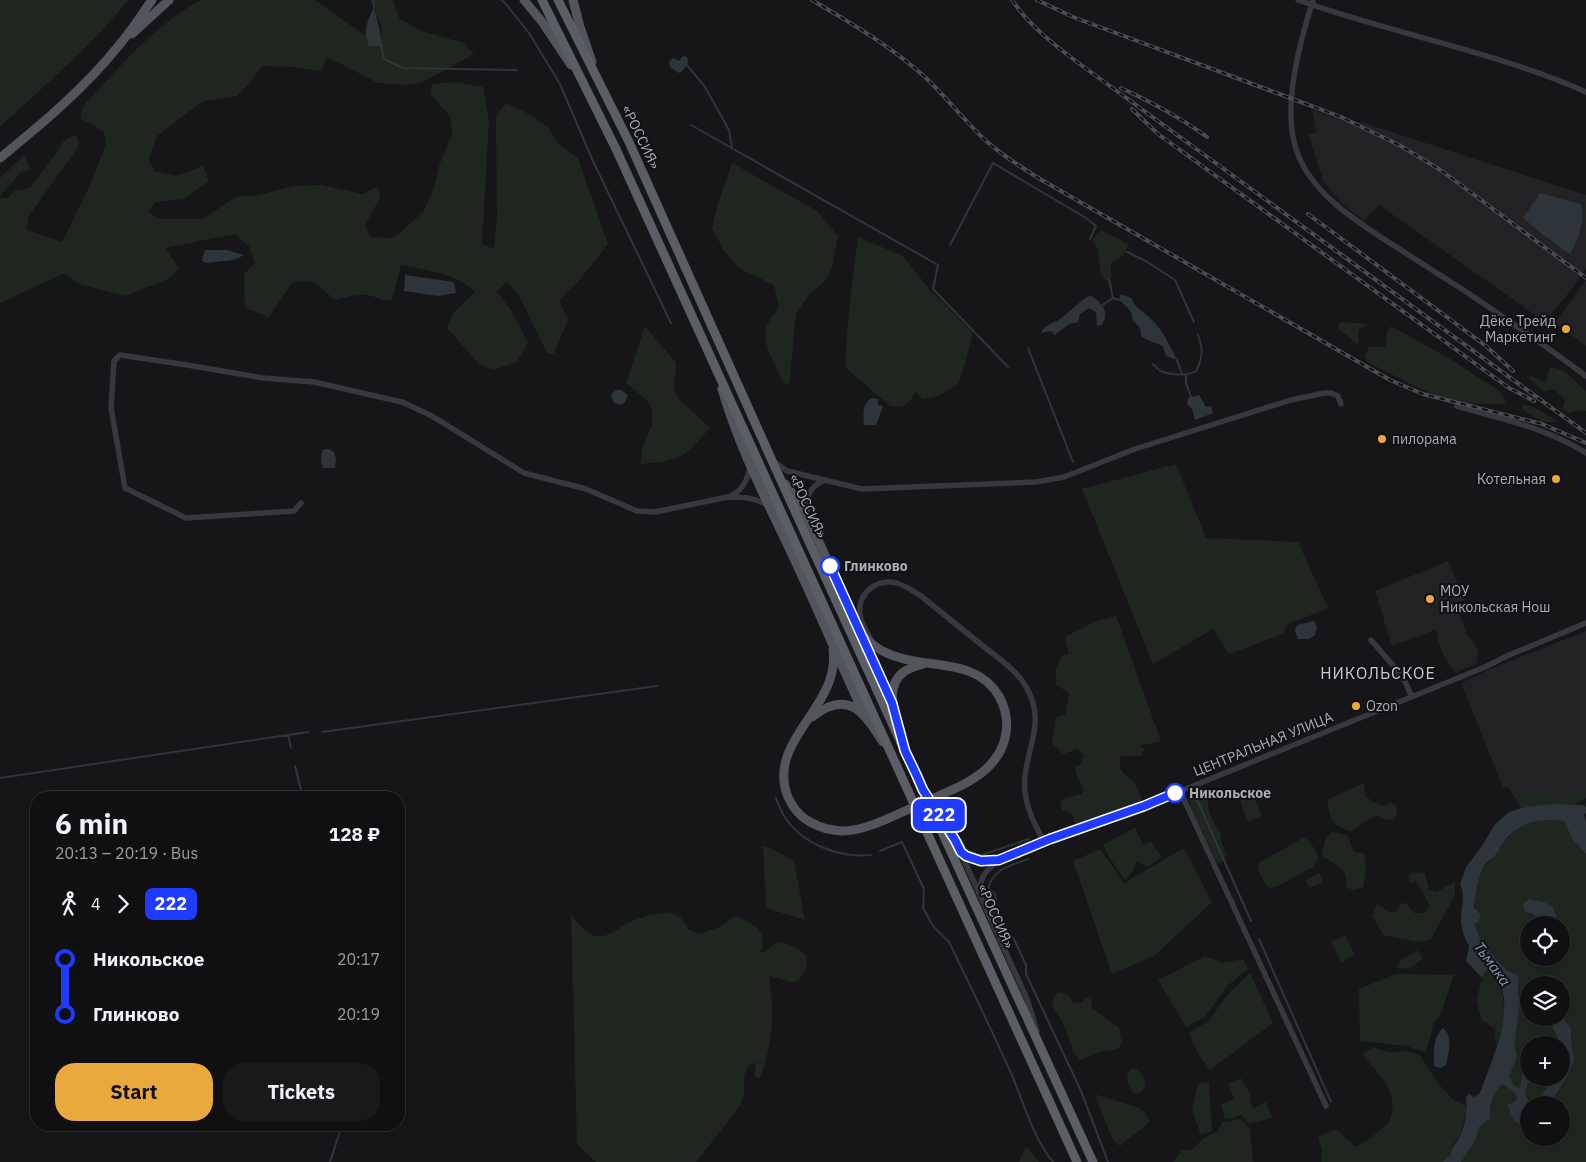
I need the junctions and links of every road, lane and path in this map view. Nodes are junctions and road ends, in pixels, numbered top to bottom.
1 (152, 0) edge
2 (169, 0) edge
3 (524, 0) edge
4 (542, 0) edge
5 (558, 0) edge
6 (573, 0) edge
7 (1298, 0) edge
8 (1312, 2) edge
9 (120, 44) junction
10 (602, 88) junction
11 (1586, 92) edge
12 (590, 93) junction
13 (0, 158) edge
14 (717, 372) junction
15 (1586, 376) edge
16 (1341, 404) dead end
17 (1457, 406) dead end
18 (1586, 454) edge
19 (772, 459) junction
20 (750, 465) junction
21 (778, 474) junction
22 (828, 480) junction
23 (728, 497) junction
24 (301, 503) dead end
25 (770, 507) junction
26 (805, 512) junction
27 (803, 558) junction
28 (818, 609) junction
29 (1586, 623) edge
30 (860, 631) junction
31 (831, 640) junction
32 (1371, 640) dead end
33 (874, 646) junction
34 (924, 664) junction
35 (1412, 697) junction
36 (892, 703) junction
37 (866, 718) junction
38 (808, 720) junction
39 (905, 751) junction
40 (894, 759) junction
41 (923, 790) junction
42 (1180, 791) junction
43 (1044, 842) junction
44 (961, 852) junction
45 (999, 860) junction
46 (980, 895) junction
47 (1044, 1055) junction
48 (1326, 1106) dead end
49 (1077, 1162) edge
50 (1093, 1162) edge

1 - 9 main road
2 - 9 main road
3 - 12 main road
4 - 12 highway, «РОССИЯ»
5 - 10 highway, «РОССИЯ»
6 - 10 main road
7 - 8 street
8 - 11 street
8 - 15 street
9 - 13 main road
10 - 19 highway, «РОССИЯ»
12 - 14 highway, «РОССИЯ»
14 - 20 main road
14 - 27 highway, «РОССИЯ»
16 - 22 street
17 - 18 street
19 - 21 highway, «РОССИЯ»
19 - 22 street
20 - 23 street
20 - 25 main road
21 - 26 main road
21 - 39 highway, «РОССИЯ»
22 - 26 street
23 - 24 street
23 - 25 street
25 - 28 main road
26 - 30 main road
27 - 28 main road
27 - 40 highway, «РОССИЯ»
28 - 31 main road
29 - 35 street, ЦЕНТРАЛЬНАЯ УЛИЦА
30 - 33 main road
30 - 36 main road
31 - 37 main road
31 - 38 main road
32 - 35 street
33 - 34 main road
33 - 43 street
34 - 36 main road
34 - 38 main road, bridge
35 - 42 street, ЦЕНТРАЛЬНАЯ УЛИЦА
36 - 39 main road
37 - 38 main road
37 - 40 main road
39 - 41 highway, «РОССИЯ»
40 - 49 highway, «РОССИЯ»
41 - 44 street
41 - 47 highway, «РОССИЯ»
42 - 43 street, ЦЕНТРАЛЬНАЯ УЛИЦА
42 - 48 street
43 - 45 street, ЦЕНТРАЛЬНАЯ УЛИЦА
44 - 45 street
44 - 46 street
45 - 46 street
46 - 47 street
47 - 50 highway, «РОССИЯ»

